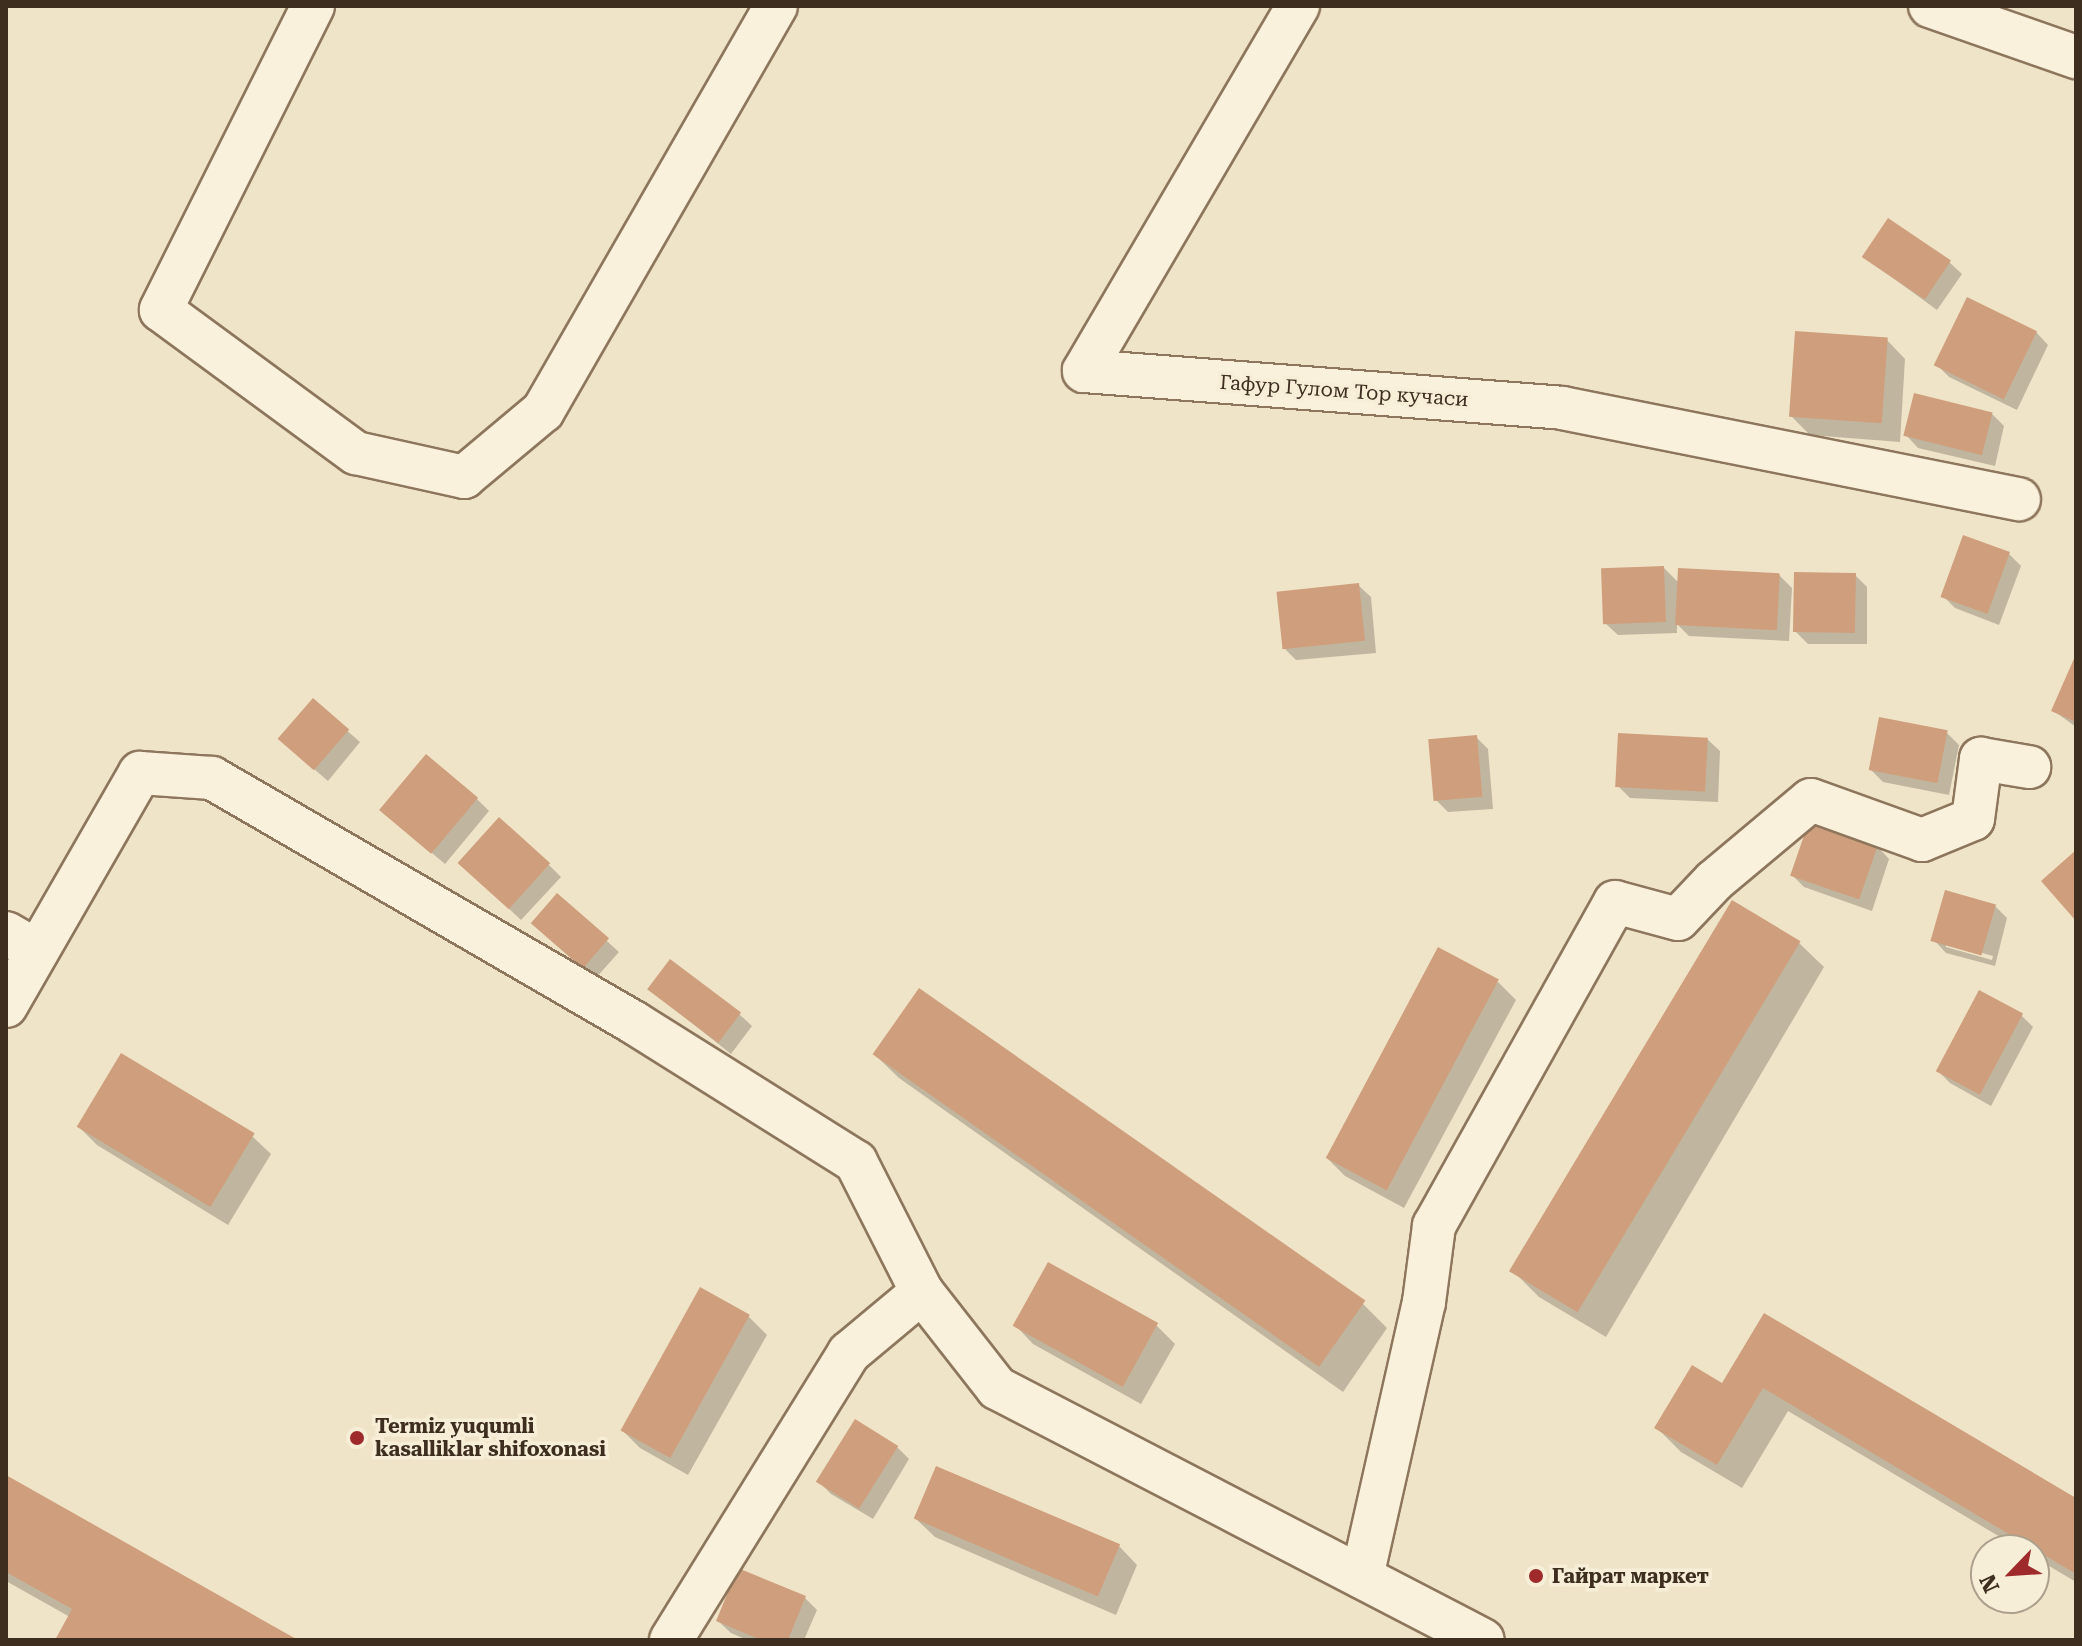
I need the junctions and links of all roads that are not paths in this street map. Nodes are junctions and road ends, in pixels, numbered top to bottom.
1 (313, 6) edge
2 (776, 6) edge
3 (1298, 6) edge
4 (1930, 6) edge
5 (2076, 57) edge
6 (2019, 499) dead end
7 (2029, 767) dead end
8 (22, 942) edge
9 (6, 1006) edge
10 (922, 1292) junction
11 (1362, 1577) junction
12 (1461, 1635) edge
13 (671, 1640) edge

1 - 2 street
3 - 6 street, Гафур Гулом Тор кучаси
4 - 5 street
7 - 11 street
8 - 9 street
8 - 10 street
10 - 11 street
10 - 13 street
11 - 12 street

